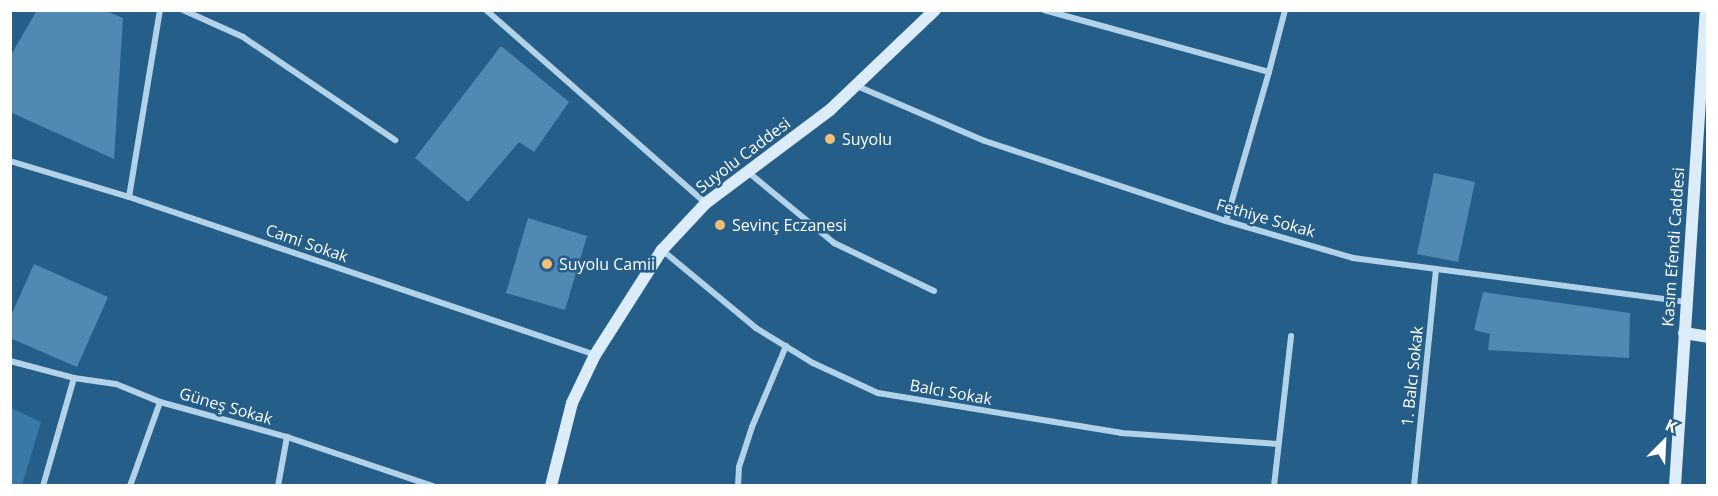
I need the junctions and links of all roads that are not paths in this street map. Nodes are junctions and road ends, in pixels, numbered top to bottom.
1 (160, 10) edge
2 (183, 10) edge
3 (486, 10) edge
4 (935, 10) edge
5 (1044, 10) edge
6 (1285, 10) edge
7 (1706, 10) edge
8 (1269, 72) junction
9 (857, 86) junction
10 (395, 140) dead end
11 (10, 161) edge
12 (748, 171) junction
13 (129, 197) junction
14 (706, 203) junction
15 (1226, 221) junction
16 (662, 250) junction
17 (1436, 269) junction
18 (934, 291) dead end
19 (1686, 302) junction
20 (1684, 333) junction
21 (1291, 336) dead end
22 (1707, 337) edge
23 (786, 346) junction
24 (595, 355) junction
25 (10, 361) edge
26 (74, 378) junction
27 (160, 402) junction
28 (287, 437) junction
29 (1278, 444) junction
30 (43, 486) edge
31 (130, 486) edge
32 (278, 486) edge
33 (433, 486) edge
34 (551, 486) edge
35 (738, 486) edge
36 (1274, 486) edge
37 (1414, 486) edge
38 (1675, 486) edge

1 - 13 street
2 - 10 street
3 - 14 street
4 - 9 street, Suyolu Caddesi
5 - 8 street
6 - 8 street
7 - 19 street, Kasım Efendi Caddesi
8 - 15 street
9 - 12 street, Suyolu Caddesi
9 - 15 street, Fethiye Sokak
11 - 13 street, Cami Sokak
12 - 14 street, Suyolu Caddesi
12 - 18 street
13 - 24 street, Cami Sokak
14 - 16 street, Suyolu Caddesi
15 - 17 street, Fethiye Sokak
16 - 23 street, Balcı Sokak
16 - 24 street, Suyolu Caddesi
17 - 19 street, Fethiye Sokak
17 - 37 street, 1. Balcı Sokak
19 - 20 street, Kasım Efendi Caddesi
20 - 22 street
20 - 38 street, Kasım Efendi Caddesi
21 - 29 street
23 - 29 street, Balcı Sokak
23 - 35 street
24 - 34 street, Suyolu Caddesi
25 - 26 street, Güneş Sokak
26 - 27 street, Güneş Sokak
26 - 30 street
27 - 28 street, Güneş Sokak
27 - 31 street
28 - 32 street
28 - 33 street, Güneş Sokak
29 - 36 street

